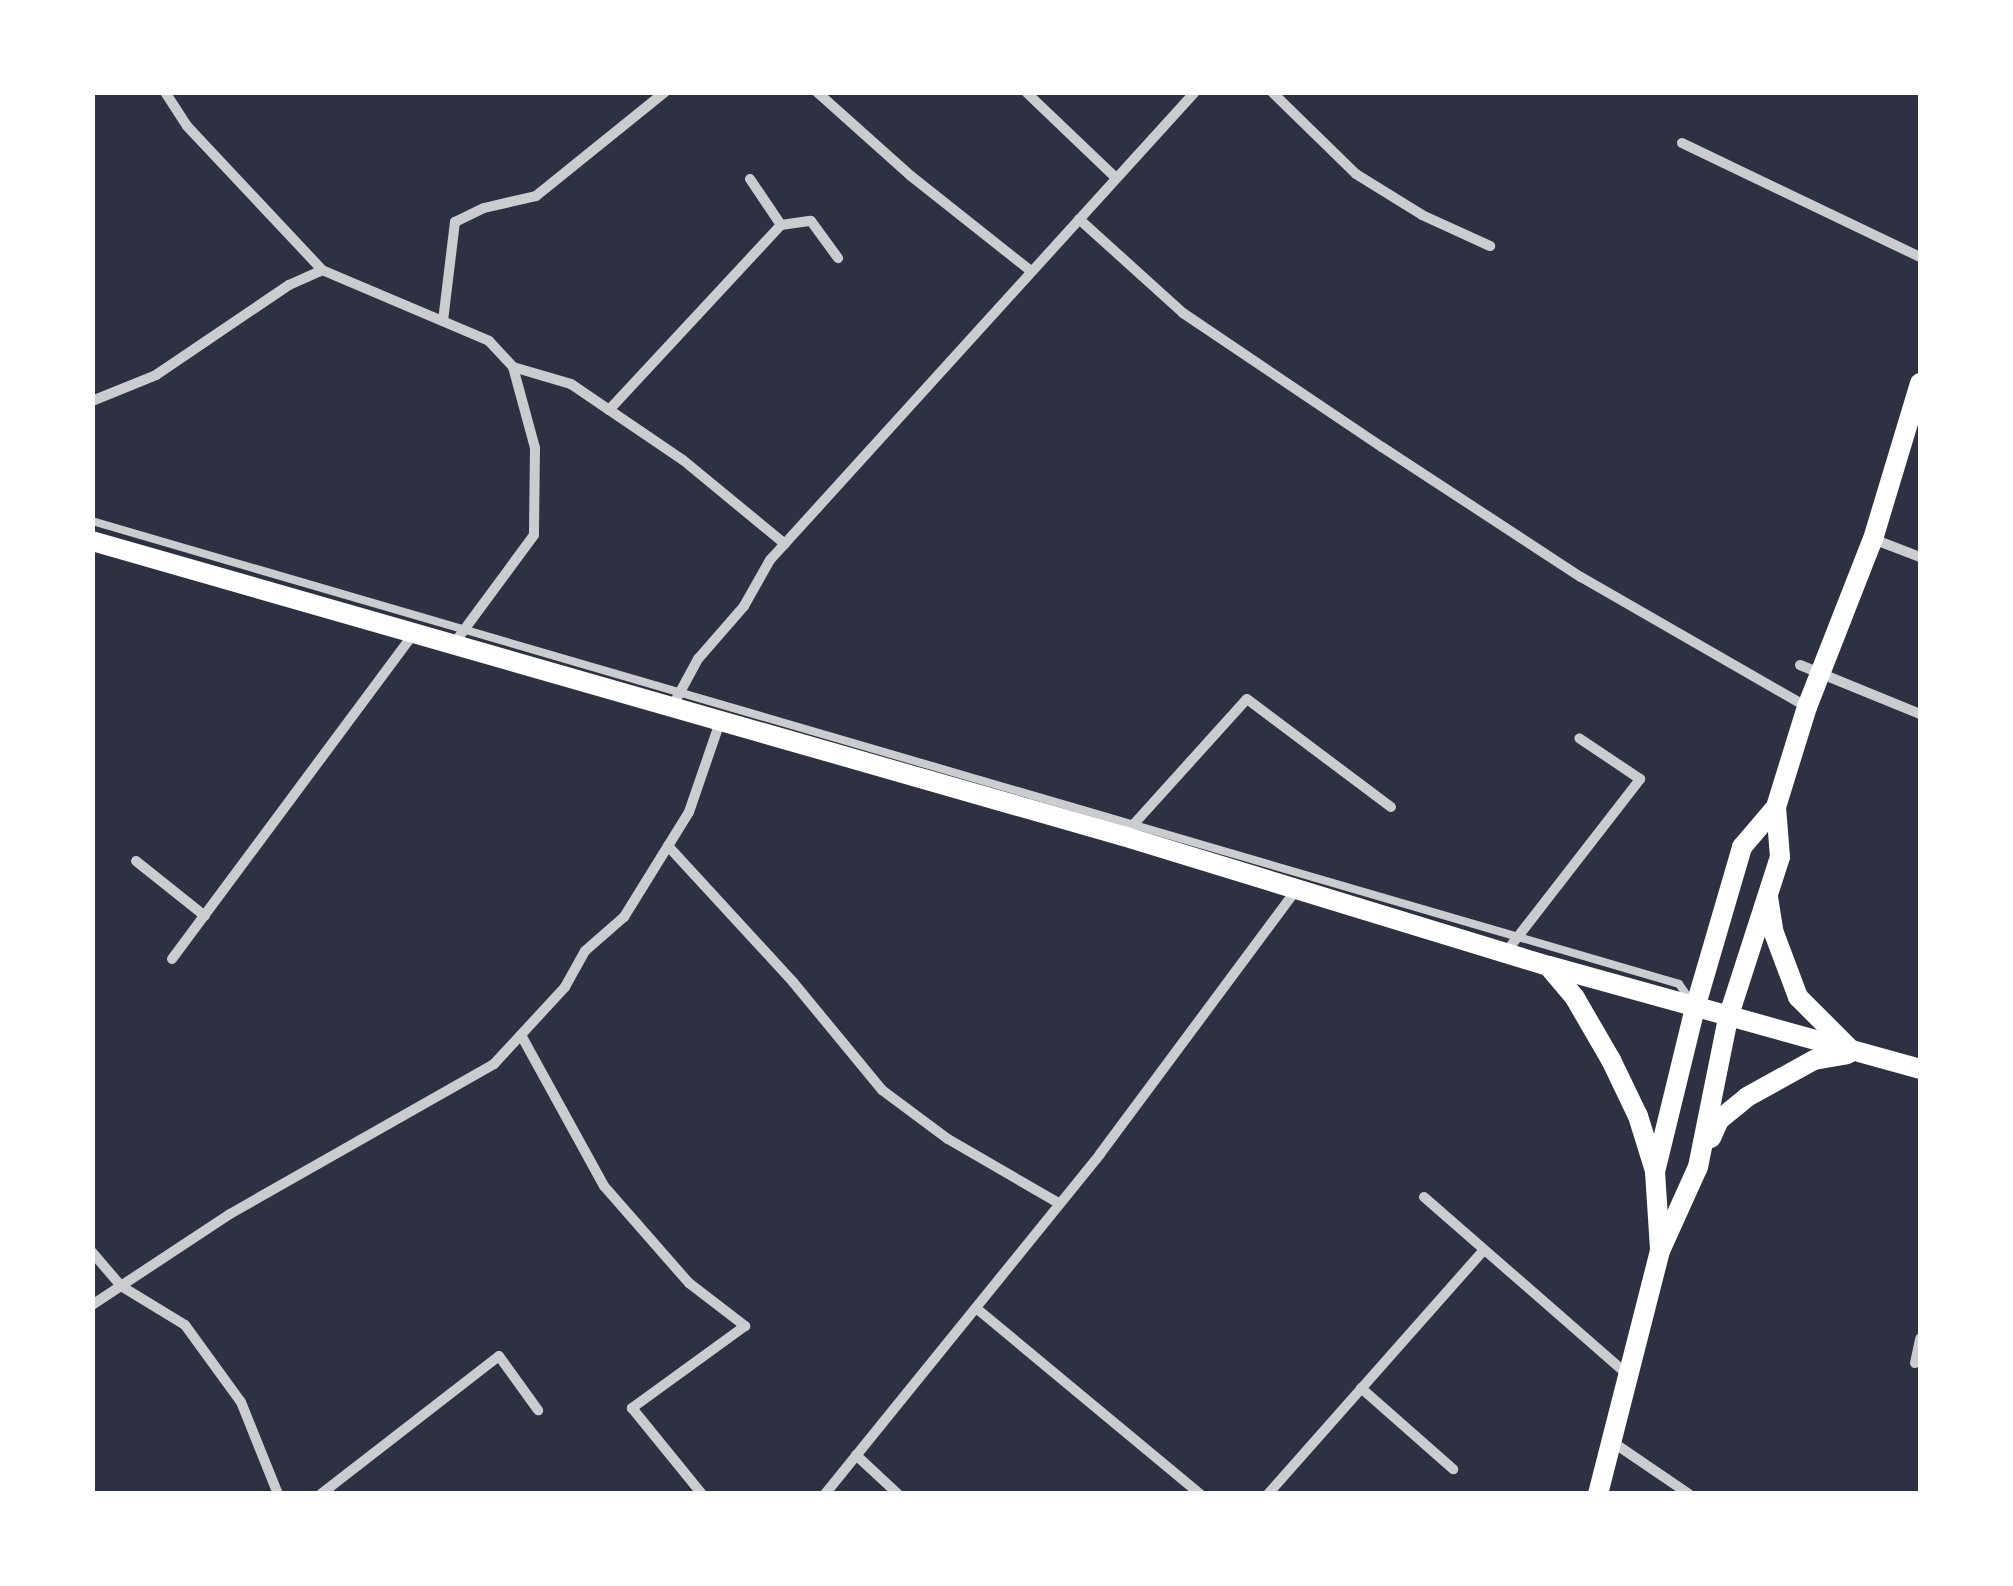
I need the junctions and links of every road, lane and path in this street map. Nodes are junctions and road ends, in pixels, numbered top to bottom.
1 (165, 92) edge
2 (664, 92) edge
3 (817, 92) edge
4 (1026, 92) edge
5 (1195, 92) edge
6 (1272, 92) edge
7 (1682, 143) dead end
8 (1116, 178) junction
9 (750, 180) dead end
10 (1079, 219) junction
11 (781, 225) junction
12 (1490, 246) dead end
13 (1920, 257) edge
14 (838, 258) dead end
15 (322, 270) junction
16 (1031, 271) junction
17 (443, 321) junction
18 (513, 367) junction
19 (1920, 383) edge
20 (92, 401) edge
21 (608, 410) junction
22 (92, 521) edge
23 (1873, 539) junction
24 (92, 541) edge
25 (785, 544) junction
26 (1920, 557) edge
27 (413, 634) junction
28 (453, 645) junction
29 (1800, 665) dead end
30 (1820, 674) junction
31 (1807, 707) junction
32 (672, 708) junction
33 (1920, 714) edge
34 (720, 722) junction
35 (1579, 738) dead end
36 (1776, 807) junction
37 (1391, 808) dead end
38 (1124, 836) junction
39 (668, 846) junction
40 (136, 861) dead end
41 (1296, 889) junction
42 (1767, 892) junction
43 (204, 916) junction
44 (1506, 952) junction
45 (172, 959) dead end
46 (1548, 966) junction
47 (1695, 1008) junction
48 (1728, 1018) junction
49 (521, 1034) junction
50 (1854, 1052) junction
51 (1920, 1070) edge
52 (1698, 1167) junction
53 (1655, 1172) junction
54 (1424, 1197) dead end
55 (1060, 1204) junction
56 (1484, 1250) junction
57 (1660, 1250) junction
58 (92, 1252) edge
59 (122, 1286) junction
60 (92, 1306) edge
61 (976, 1308) junction
62 (1920, 1339) edge
63 (1915, 1363) dead end
64 (1626, 1372) junction
65 (1361, 1388) junction
66 (538, 1410) dead end
67 (1611, 1441) junction
68 (856, 1455) junction
69 (1453, 1470) dead end
70 (278, 1494) edge
71 (321, 1494) edge
72 (702, 1494) edge
73 (825, 1494) edge
74 (898, 1494) edge
75 (1200, 1494) edge
76 (1268, 1494) edge
77 (1598, 1494) edge
78 (1689, 1494) edge

1 - 15 street
2 - 17 street
3 - 16 street
4 - 8 street
5 - 8 street
6 - 12 street
7 - 13 street
8 - 10 street
9 - 11 street
10 - 16 street
10 - 31 street
11 - 14 street
11 - 21 street
15 - 17 street
15 - 20 street
16 - 25 street
17 - 18 street
18 - 21 street
18 - 28 street
19 - 23 main road
21 - 25 street
22 - 47 lane
23 - 26 street
23 - 30 main road
24 - 27 main road
25 - 32 street
27 - 28 main road
27 - 43 street
28 - 32 main road
29 - 30 street
30 - 31 main road
30 - 33 street
31 - 36 main road
32 - 34 main road
34 - 38 main road
34 - 39 street
35 - 44 street
36 - 42 main road
36 - 47 main road
37 - 38 street
38 - 41 main road
39 - 49 street
39 - 55 street
40 - 43 street
41 - 44 main road
41 - 55 street
42 - 48 main road
42 - 50 main road
43 - 45 street
44 - 46 main road
46 - 47 main road
46 - 53 main road
47 - 48 main road
47 - 53 main road
48 - 50 main road
48 - 52 main road
49 - 59 street
49 - 72 street
50 - 51 main road
50 - 52 main road
52 - 57 main road
53 - 57 main road
54 - 56 street
55 - 61 street
56 - 64 street
56 - 65 street
57 - 64 main road
58 - 59 street
59 - 60 street
59 - 70 street
61 - 68 street
61 - 75 street
62 - 63 street
64 - 67 main road
65 - 69 street
65 - 76 street
66 - 71 street
67 - 77 main road
67 - 78 street
68 - 73 street
68 - 74 street

